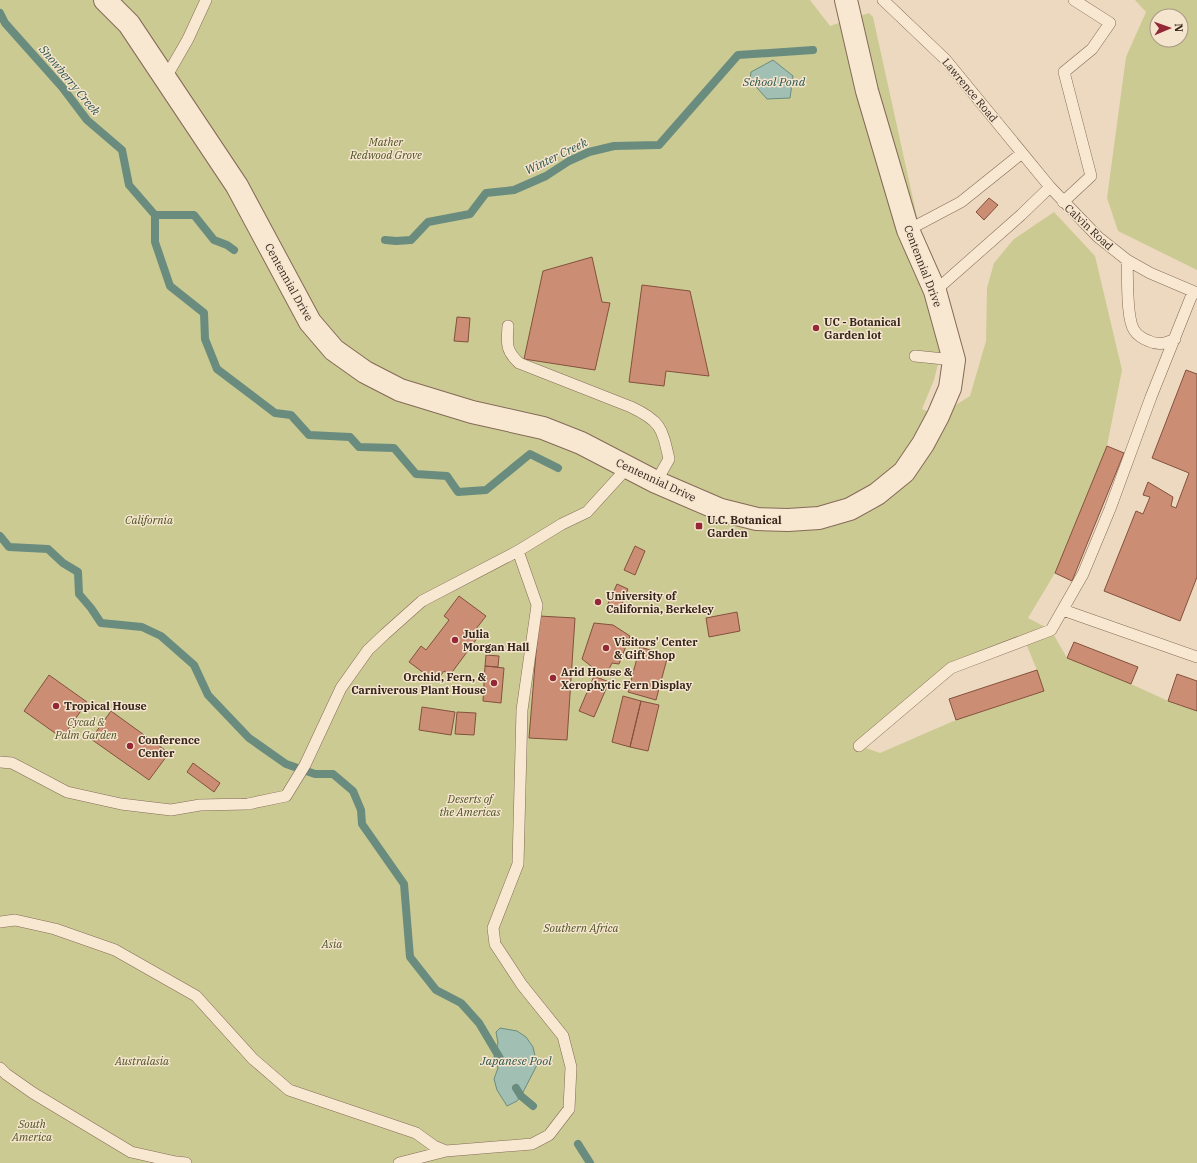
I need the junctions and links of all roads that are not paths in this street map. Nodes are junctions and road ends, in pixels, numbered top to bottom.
1 (105, 0) edge
2 (206, 0) edge
3 (846, 0) edge
4 (883, 0) edge
5 (1074, 0) edge
6 (165, 79) junction
7 (1022, 152) junction
8 (1050, 187) junction
9 (1063, 202) junction
10 (908, 230) junction
11 (1127, 260) junction
12 (935, 291) junction
13 (1195, 292) edge
14 (508, 326) dead end
15 (1175, 339) junction
16 (914, 356) dead end
17 (954, 360) junction
18 (628, 468) junction
19 (656, 482) junction
20 (518, 551) junction
21 (1063, 610) junction
22 (1197, 657) edge
23 (860, 746) dead end
24 (0, 762) edge
25 (0, 922) edge
26 (0, 1068) edge
27 (446, 1151) junction
28 (186, 1163) edge
29 (399, 1163) edge

1 - 6 street, Centennial Drive
2 - 6 lane
3 - 10 street, Centennial Drive
4 - 7 lane, Lawrence Road
5 - 9 lane
6 - 18 street, Centennial Drive
7 - 8 lane, Lawrence Road
7 - 10 lane
8 - 9 lane, Calvin Road
8 - 12 lane
9 - 11 lane, Calvin Road
10 - 12 street, Centennial Drive
11 - 13 lane, Calvin Road
11 - 15 lane
12 - 17 street, Centennial Drive
13 - 15 lane
14 - 19 lane
15 - 21 lane
16 - 17 lane
17 - 19 street, Centennial Drive
18 - 19 street, Centennial Drive
18 - 20 lane
20 - 24 lane
20 - 27 lane
21 - 22 lane
21 - 23 lane
25 - 27 lane
26 - 28 lane
27 - 29 lane

